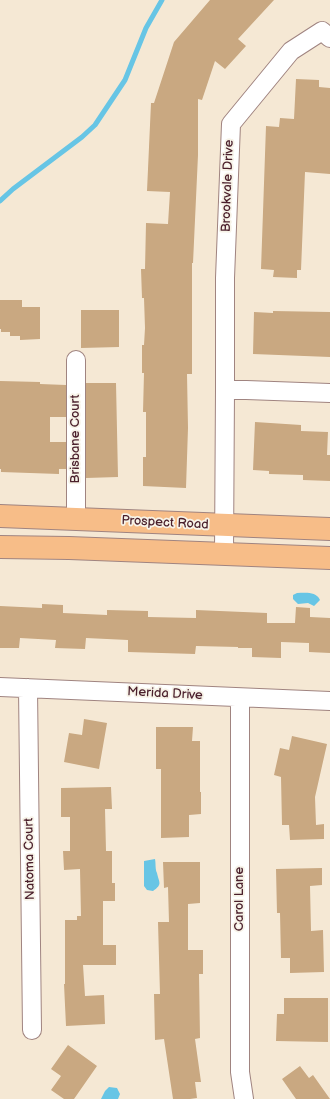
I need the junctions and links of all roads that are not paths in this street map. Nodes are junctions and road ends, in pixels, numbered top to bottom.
1 (330, 38) edge
2 (76, 360) dead end
3 (224, 390) junction
4 (330, 393) edge
5 (0, 516) edge
6 (76, 519) junction
7 (224, 525) junction
8 (330, 529) edge
9 (0, 547) edge
10 (224, 554) junction
11 (330, 558) edge
12 (0, 687) edge
13 (28, 688) junction
14 (240, 698) junction
15 (330, 701) edge
16 (32, 1030) dead end
17 (244, 1099) edge

1 - 3 street, Brookvale Drive
2 - 6 street, Brisbane Court
3 - 4 street
3 - 7 street, Brookvale Drive
5 - 6 main road, Prospect Road
6 - 7 main road, Prospect Road
7 - 8 main road, Prospect Road
7 - 10 street, Brookvale Drive
9 - 10 main road
10 - 11 main road
12 - 13 street, Merida Drive
13 - 14 street, Merida Drive
13 - 16 street, Natoma Court
14 - 15 street, Merida Drive
14 - 17 street, Carol Lane

